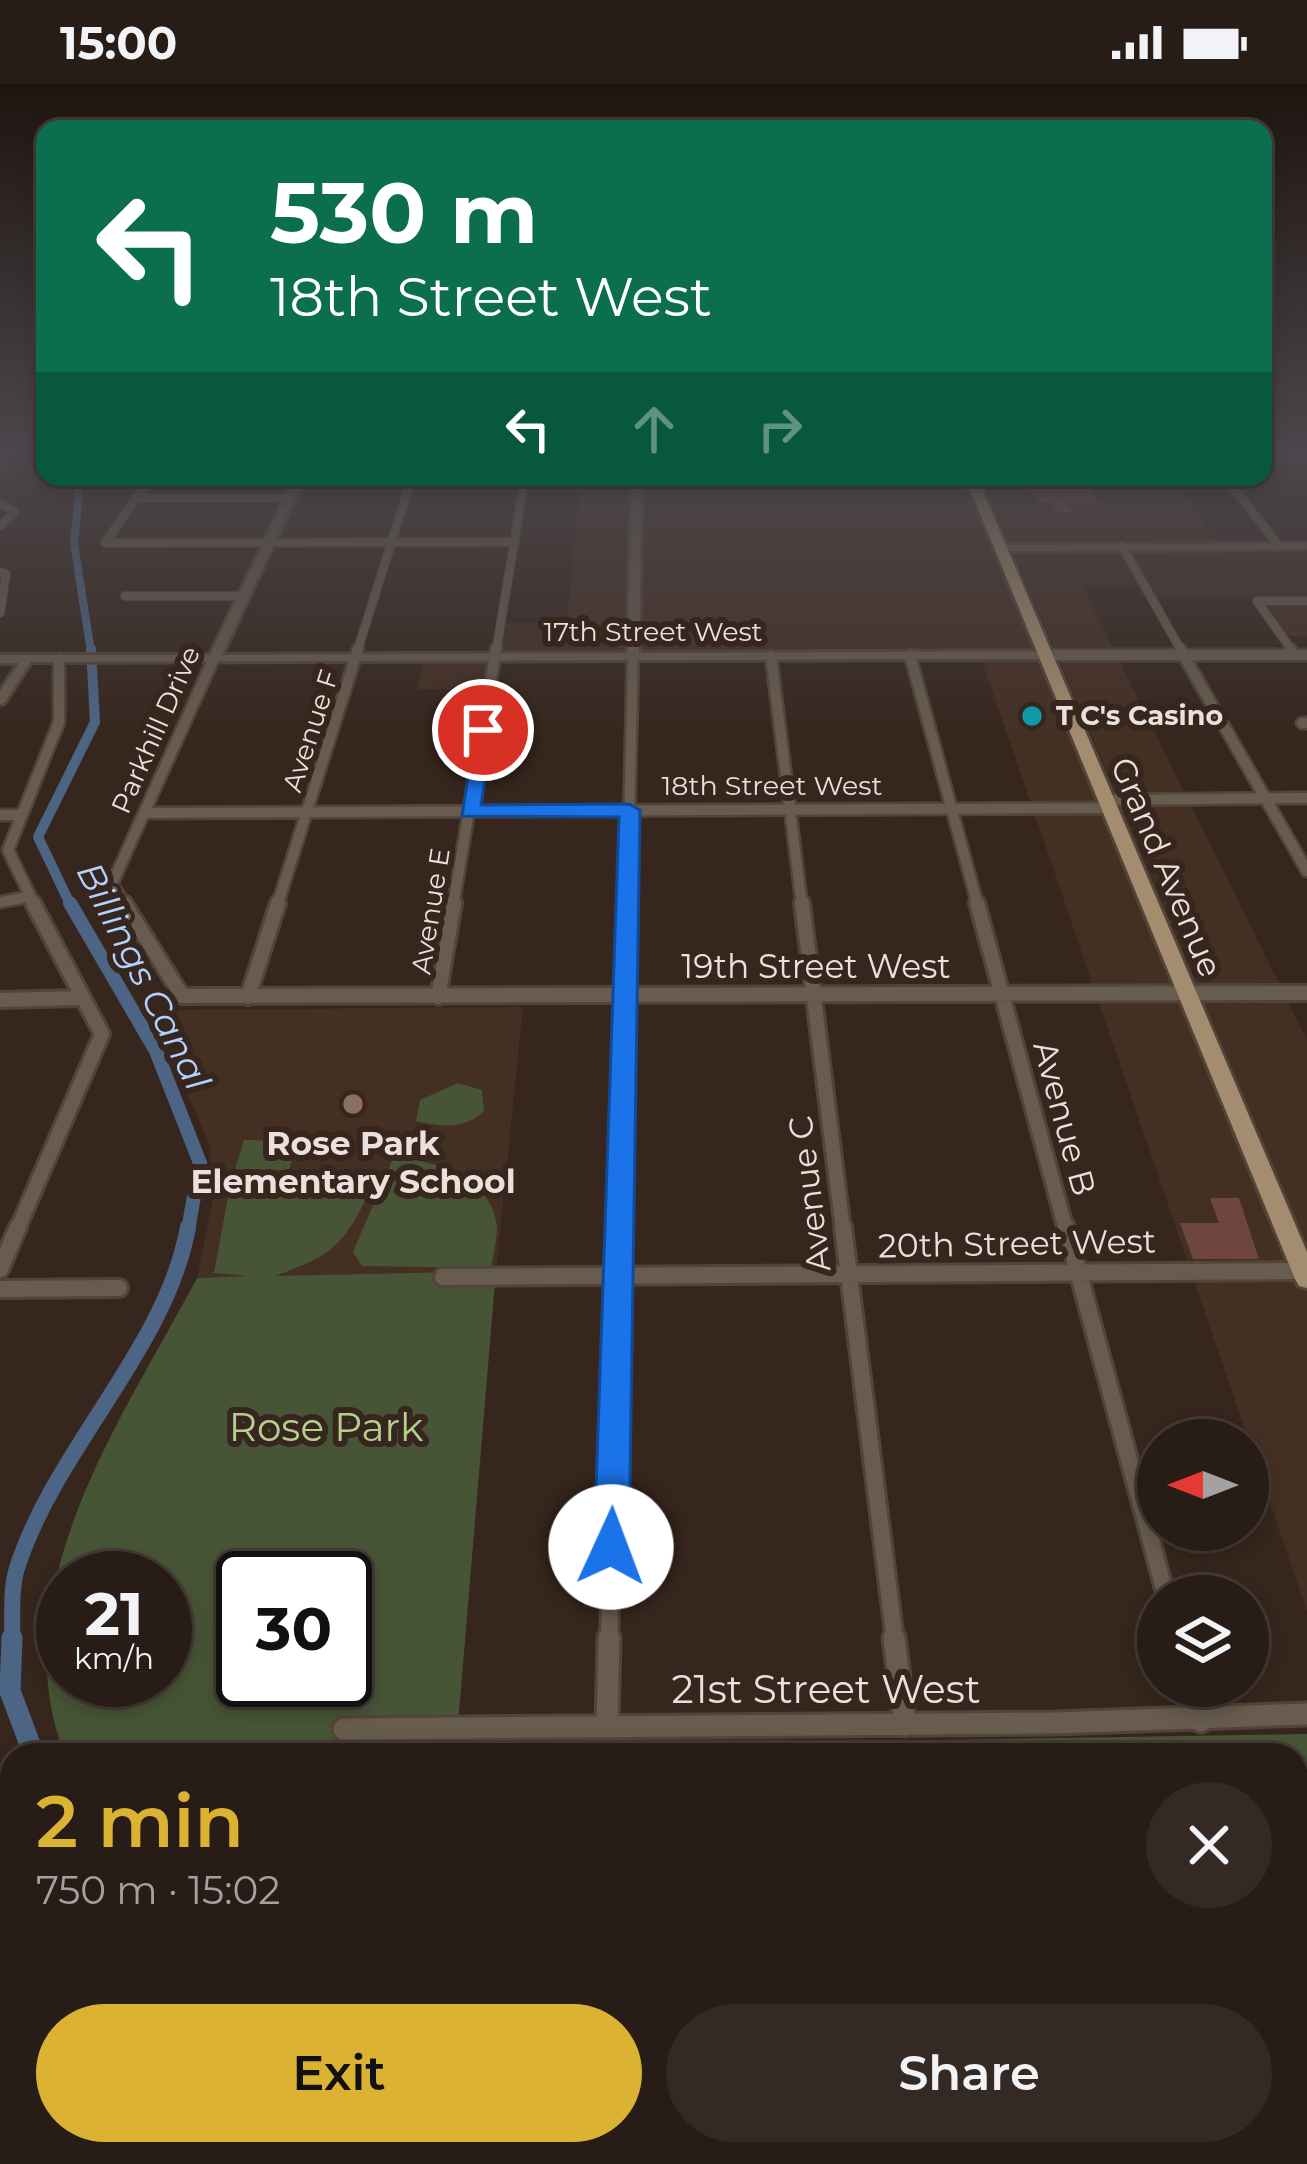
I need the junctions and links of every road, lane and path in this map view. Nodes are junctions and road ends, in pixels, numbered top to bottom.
1 (268, 547) edge
2 (391, 547) edge
3 (513, 547) edge
4 (635, 547) edge
5 (1057, 547) edge
6 (1123, 547) edge
7 (1000, 548) joint
8 (0, 572) edge
9 (125, 596) dead end
10 (245, 596) junction
11 (1307, 601) edge
12 (0, 613) edge
13 (910, 655) junction
14 (1047, 655) junction
15 (1301, 655) edge
16 (356, 656) junction
17 (495, 656) junction
18 (633, 656) junction
19 (771, 656) junction
20 (1185, 656) junction
21 (214, 658) junction
22 (0, 659) edge
23 (27, 659) junction
24 (59, 659) junction
25 (0, 700) edge
26 (1264, 798) junction
27 (1307, 798) edge
28 (1108, 804) junction
29 (951, 809) junction
30 (629, 810) junction
31 (790, 810) junction
32 (469, 811) junction
33 (145, 812) junction
34 (307, 812) junction
35 (0, 815) edge
36 (22, 815) junction
37 (1307, 871) edge
38 (28, 897) junction
39 (0, 902) edge
40 (1000, 992) junction
41 (816, 993) junction
42 (1187, 993) junction
43 (1307, 993) edge
44 (626, 995) junction
45 (182, 996) joint
46 (248, 997) junction
47 (438, 997) junction
48 (79, 998) junction
49 (0, 1000) edge
50 (0, 1269) edge
51 (1076, 1272) junction
52 (849, 1275) junction
53 (1305, 1275) edge
54 (443, 1277) dead end
55 (619, 1278) junction
56 (0, 1288) edge
57 (118, 1288) dead end
58 (1160, 1575) edge
59 (1197, 1707) edge
60 (1307, 1714) edge
61 (1201, 1721) junction
62 (905, 1725) junction
63 (607, 1727) junction
64 (344, 1729) dead end

1 - 10 street, Parkhill Drive
2 - 16 street, Avenue F
3 - 17 street, Avenue E
4 - 18 street
5 - 7 street
6 - 20 street
7 - 14 main road, Grand Avenue
8 - 12 street
9 - 10 street
10 - 21 street, Parkhill Drive
11 - 15 street
13 - 14 street, 17th Street West
13 - 19 street, 17th Street West
13 - 29 street, Avenue B
14 - 20 street, 17th Street West
14 - 28 main road, Grand Avenue
15 - 20 street, 17th Street West
16 - 17 street, 17th Street West
16 - 21 street, 17th Street West
16 - 34 street, Avenue F
17 - 18 street, 17th Street West
17 - 32 street, Avenue E
18 - 19 street, 17th Street West
18 - 30 street
19 - 31 street, Avenue C
20 - 26 street
21 - 24 street, 17th Street West
21 - 33 street, Parkhill Drive
22 - 23 street, 17th Street West
23 - 24 street, 17th Street West
23 - 25 street
24 - 36 street
26 - 27 street, 18th Street West
26 - 28 street, 18th Street West
26 - 37 street
28 - 29 street, 18th Street West
28 - 42 main road, Grand Avenue
29 - 31 street, 18th Street West
29 - 40 street, Avenue B
30 - 31 street, 18th Street West
30 - 32 street, 18th Street West
30 - 44 street
31 - 41 street, Avenue C
32 - 34 street, 18th Street West
32 - 47 street, Avenue E
33 - 34 street, 18th Street West
33 - 45 street, Parkhill Drive
34 - 46 street, Avenue F
35 - 36 street
36 - 38 street
38 - 39 street
38 - 48 street
40 - 41 street, 19th Street West
40 - 42 street, 19th Street West
40 - 51 street, Avenue B
41 - 44 street, 19th Street West
41 - 52 street, Avenue C
42 - 43 street, 19th Street West
42 - 53 main road, Grand Avenue
44 - 47 street, 19th Street West
44 - 55 street
45 - 46 street, 19th Street West
46 - 47 street, 19th Street West
48 - 49 street
48 - 50 street
51 - 52 street, 20th Street West
51 - 53 street, 20th Street West
51 - 58 street, Avenue B
52 - 55 street, 20th Street West
52 - 62 street, Avenue C
54 - 55 street, 20th Street West
55 - 63 street
56 - 57 street
59 - 61 street
60 - 61 street, 21st Street West
61 - 62 street, 21st Street West
62 - 63 street, 21st Street West
63 - 64 street, 21st Street West

